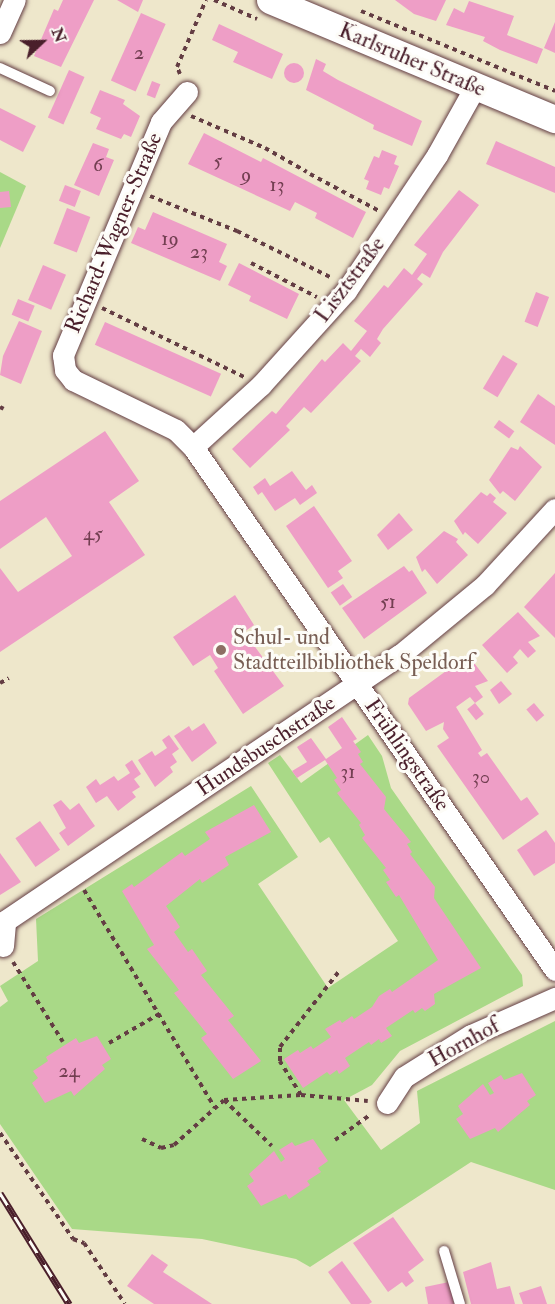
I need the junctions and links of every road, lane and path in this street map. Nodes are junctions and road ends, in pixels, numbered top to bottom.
1 (15, 0) edge
2 (206, 0) edge
3 (270, 0) edge
4 (357, 9) dead end
5 (0, 33) edge
6 (0, 68) edge
7 (475, 87) junction
8 (50, 91) dead end
9 (555, 91) edge
10 (187, 92) joint
11 (174, 109) junction
12 (555, 119) edge
13 (133, 189) junction
14 (395, 219) junction
15 (251, 263) dead end
16 (350, 286) junction
17 (86, 300) junction
18 (335, 305) junction
19 (73, 380) joint
20 (261, 385) junction
21 (193, 447) junction
22 (555, 508) edge
23 (9, 678) dead end
24 (0, 683) edge
25 (358, 684) junction
26 (74, 875) junction
27 (2, 923) edge
28 (3, 946) joint
29 (340, 970) dead end
30 (555, 970) edge
31 (555, 998) edge
32 (160, 1013) junction
33 (63, 1042) dead end
34 (109, 1043) dead end
35 (301, 1095) junction
36 (224, 1100) junction
37 (387, 1103) junction
38 (215, 1108) junction
39 (0, 1132) edge
40 (142, 1139) dead end
41 (335, 1140) dead end
42 (272, 1146) dead end
43 (444, 1251) dead end
44 (124, 1304) edge
45 (460, 1304) edge

1 - 5 street
2 - 10 path
3 - 7 street, Karlsruher Straße
4 - 9 path
6 - 8 lane
7 - 12 street, Karlsruher Straße
7 - 14 street, Lisztstraße
10 - 11 street, Richard-Wagner-Straße
11 - 13 street, Richard-Wagner-Straße
11 - 14 path
13 - 16 path
13 - 17 street, Richard-Wagner-Straße
14 - 16 street, Lisztstraße
15 - 18 path
16 - 18 street, Lisztstraße
17 - 19 street, Richard-Wagner-Straße
17 - 20 path
18 - 20 street, Lisztstraße
19 - 21 street, Frühlingstraße
20 - 21 street, Lisztstraße
21 - 25 street, Frühlingstraße
22 - 25 street, Hundsbuschstraße
23 - 24 path
25 - 26 street, Hundsbuschstraße
25 - 30 street, Frühlingstraße
26 - 27 street, Hundsbuschstraße
26 - 32 path
27 - 28 street, Hundsbuschstraße
28 - 33 path
29 - 35 path
31 - 37 street, Hornhof
32 - 34 path
32 - 38 path
35 - 36 path
35 - 37 path
36 - 38 path
36 - 42 path
37 - 41 path
38 - 40 path
39 - 44 path
43 - 45 lane

